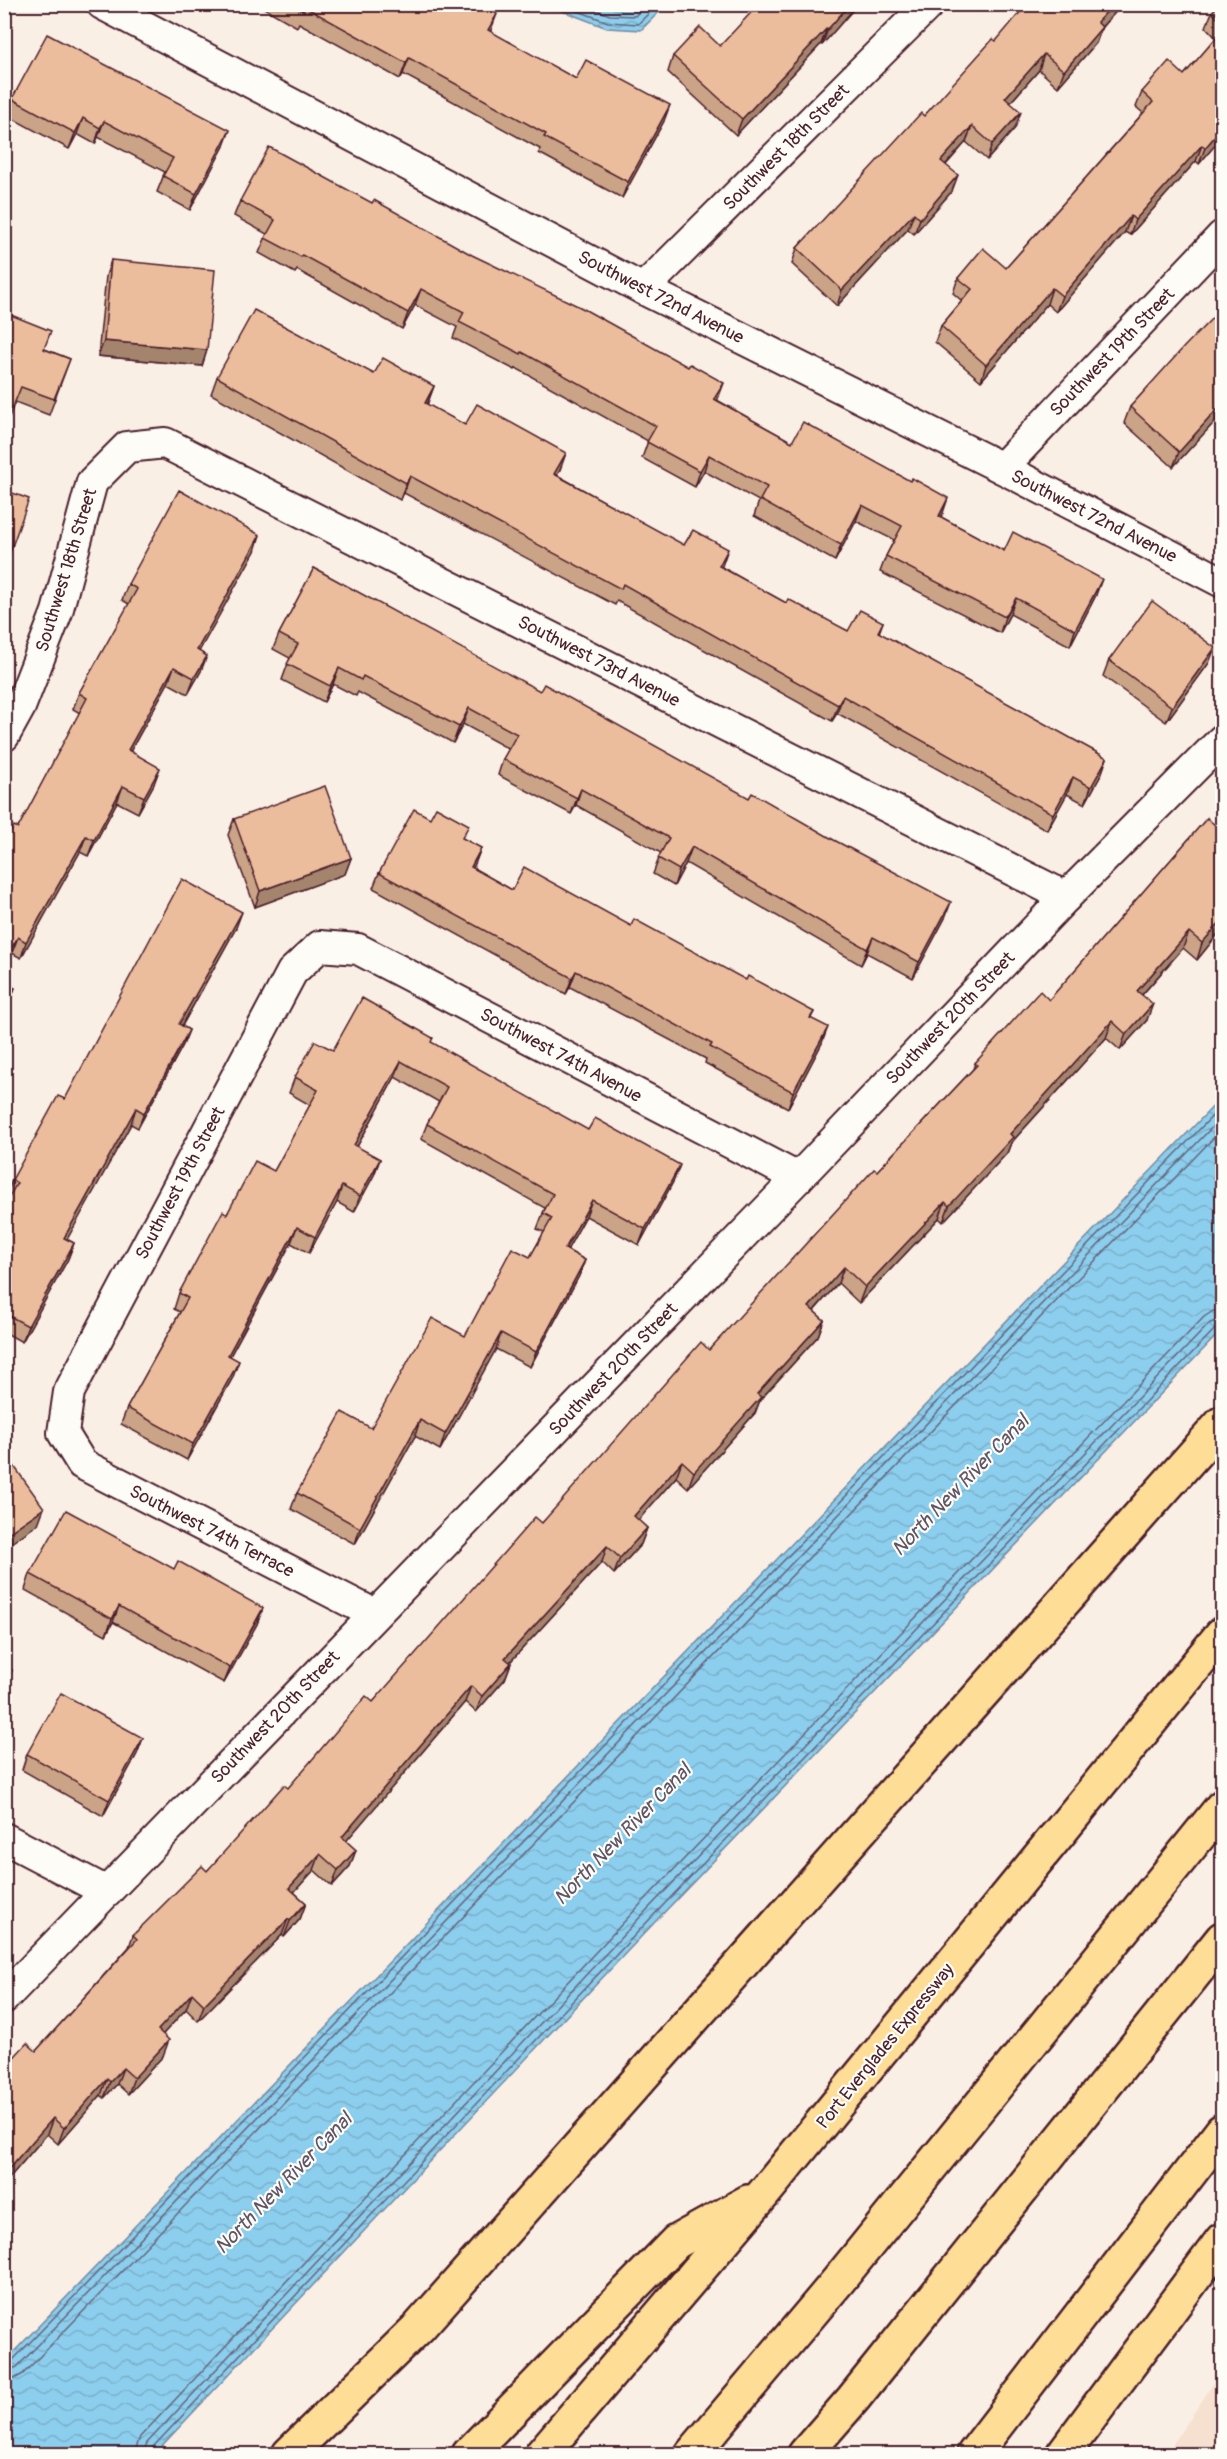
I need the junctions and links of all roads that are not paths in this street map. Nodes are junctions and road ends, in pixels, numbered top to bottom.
1 (102, 4) edge
2 (929, 4) edge
3 (1222, 236) edge
4 (643, 289) junction
5 (127, 447) joint
6 (1002, 468) junction
7 (1222, 582) edge
8 (4, 736) edge
9 (1222, 740) edge
10 (1066, 897) junction
11 (320, 946) joint
12 (798, 1178) junction
13 (1222, 1423) edge
14 (63, 1433) joint
15 (374, 1614) junction
16 (1222, 1634) edge
17 (1222, 1808) edge
18 (4, 1838) edge
19 (106, 1892) junction
20 (1222, 1939) edge
21 (1222, 1972) edge
22 (4, 1998) edge
23 (1222, 2132) edge
24 (1055, 2147) junction
25 (765, 2192) junction
26 (1222, 2240) edge
27 (289, 2454) edge
28 (469, 2454) edge
29 (542, 2454) edge
30 (692, 2454) edge
31 (805, 2454) edge
32 (974, 2454) edge
33 (1063, 2454) edge

1 - 4 street, Southwest 72nd Avenue
2 - 4 street, Southwest 18th Street
3 - 6 street, Southwest 19th Street
4 - 6 street, Southwest 72nd Avenue
5 - 8 street, Southwest 18th Street
5 - 10 street, Southwest 73rd Avenue
6 - 7 street, Southwest 72nd Avenue
9 - 10 street, Southwest 20th Street
10 - 12 street, Southwest 20th Street
11 - 12 street, Southwest 74th Avenue
11 - 14 street, Southwest 19th Street
12 - 15 street, Southwest 20th Street
13 - 27 main road
14 - 15 street, Southwest 74th Terrace
15 - 19 street, Southwest 20th Street
16 - 25 main road, Port Everglades Expressway
17 - 30 main road
18 - 19 street
19 - 22 street, Southwest 20th Street
20 - 24 main road
21 - 24 main road
23 - 32 main road
24 - 31 main road
25 - 28 main road
25 - 29 main road, Port Everglades Expressway
26 - 33 main road

